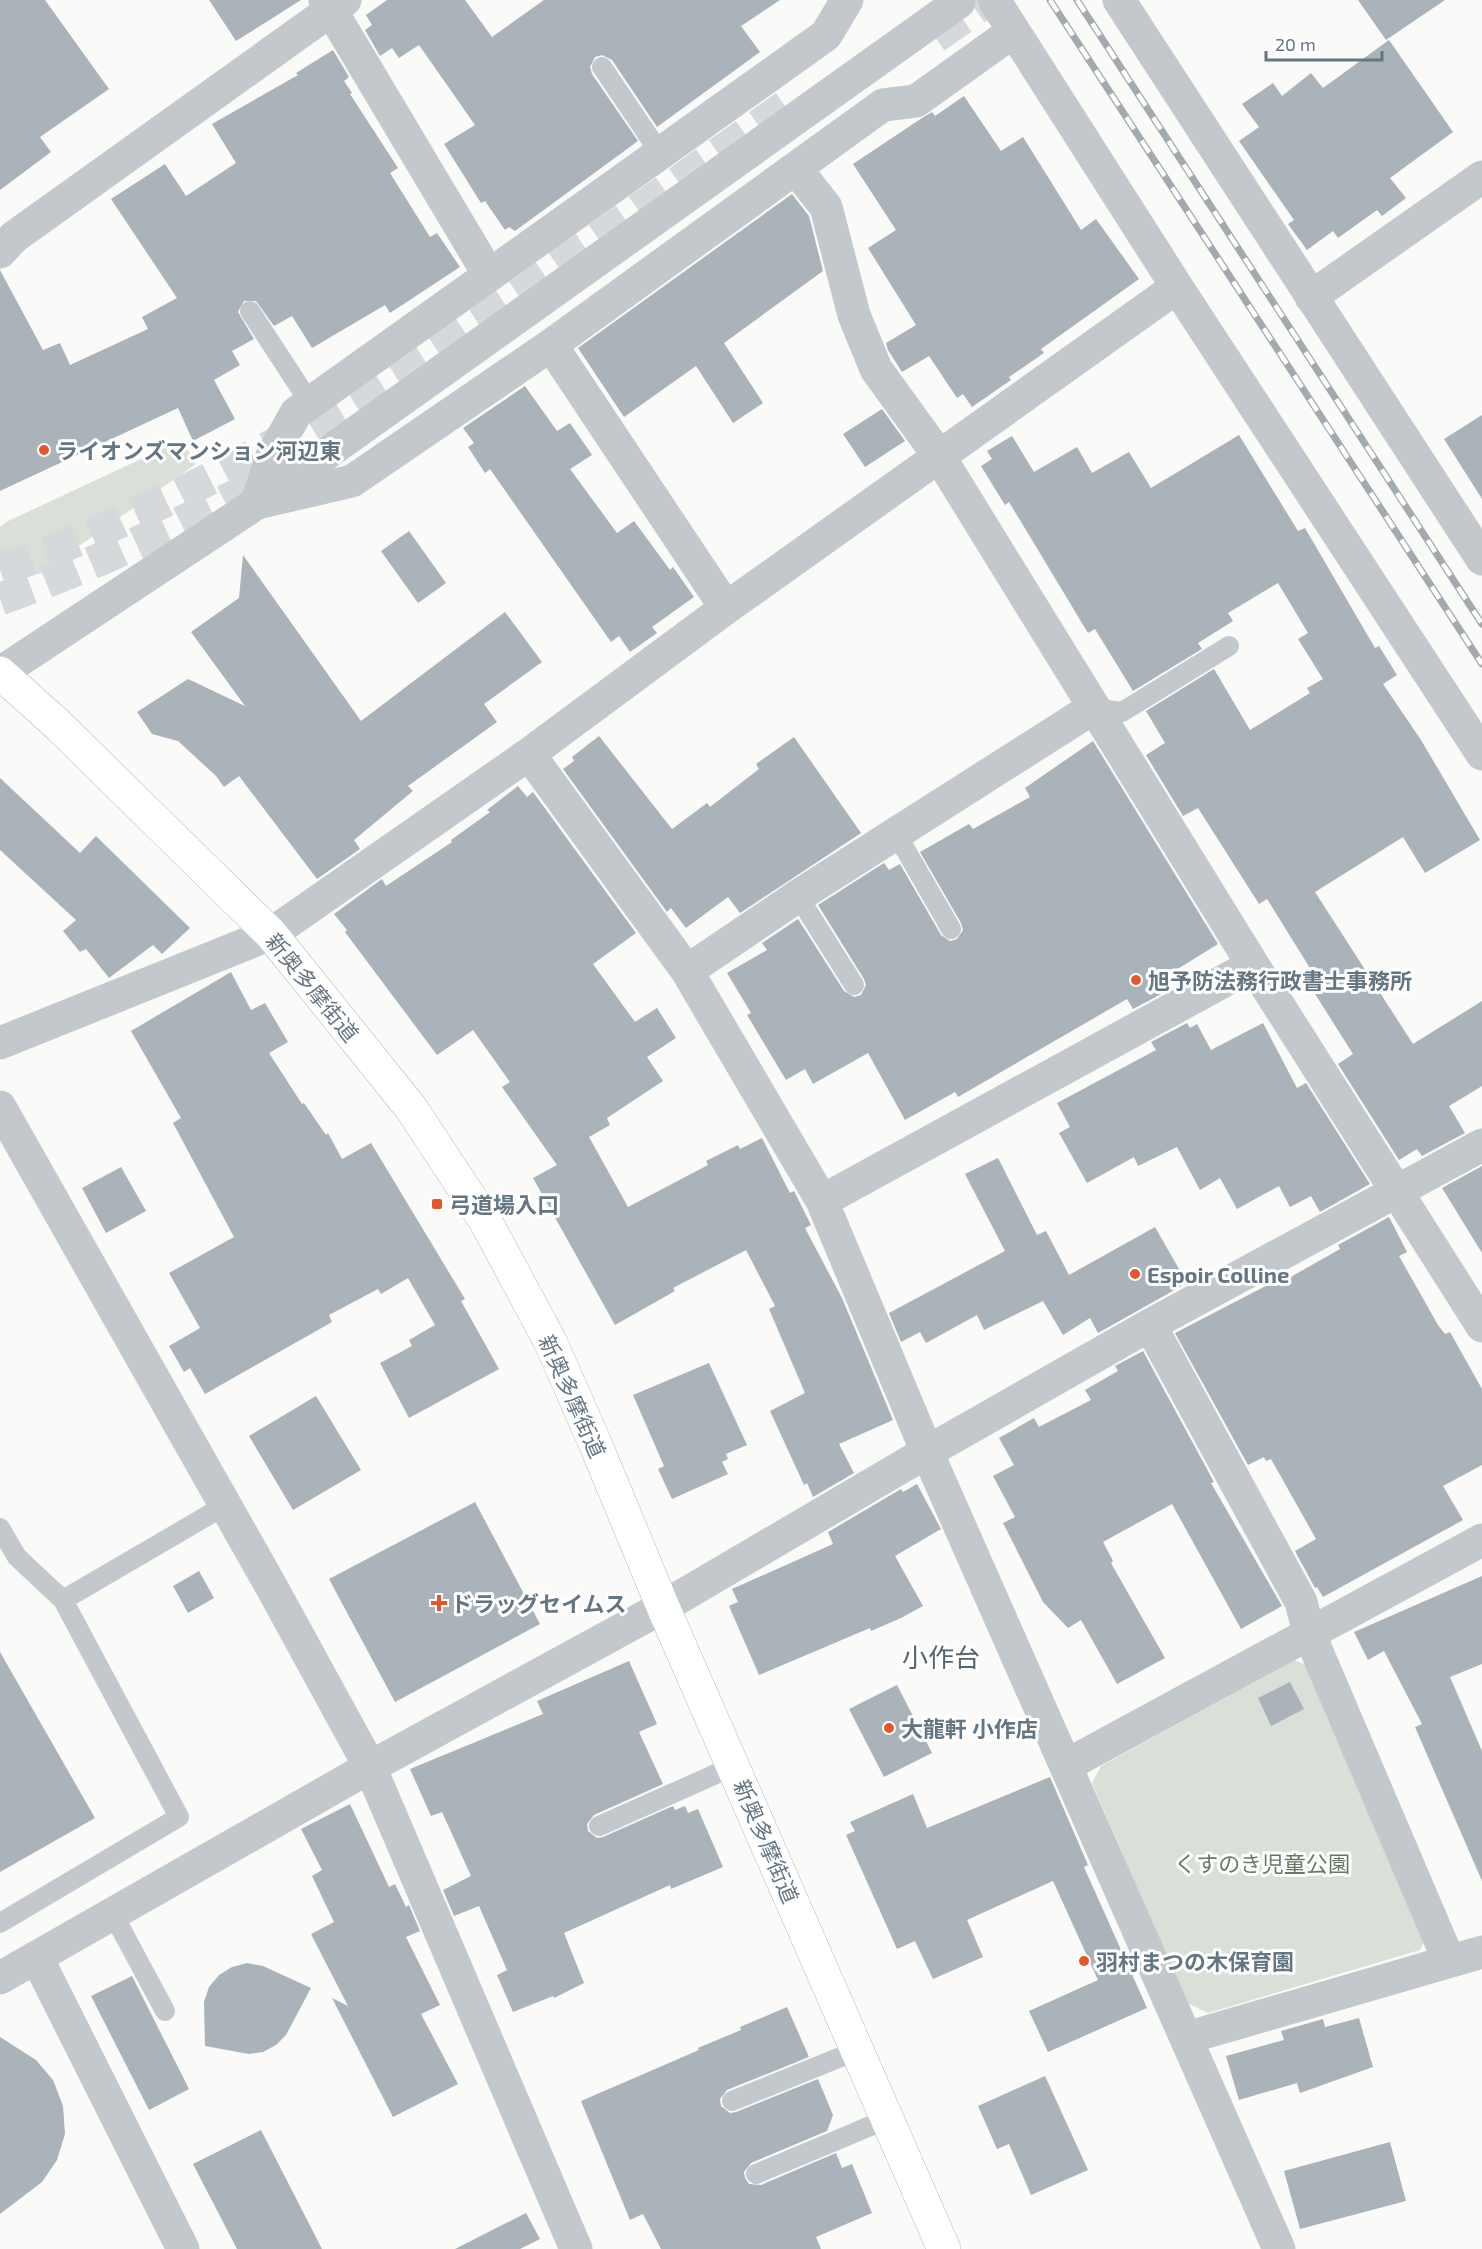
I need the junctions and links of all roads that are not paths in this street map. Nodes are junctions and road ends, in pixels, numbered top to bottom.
1 (847, 0) edge
2 (994, 0) edge
3 (1119, 0) edge
4 (960, 2) dead end
5 (334, 3) edge
6 (1014, 32) junction
7 (602, 67) dead end
8 (660, 153) junction
9 (796, 169) junction
10 (1482, 177) edge
11 (5, 238) edge
12 (489, 275) junction
13 (1177, 287) junction
14 (1311, 297) junction
15 (250, 311) dead end
16 (551, 345) junction
17 (310, 403) junction
18 (939, 456) junction
19 (257, 503) junction
20 (1482, 559) edge
21 (726, 608) junction
22 (1229, 646) dead end
23 (0, 673) edge
24 (1093, 708) junction
25 (529, 754) junction
26 (1482, 754) edge
27 (897, 835) junction
28 (798, 896) junction
29 (951, 929) dead end
30 (271, 934) junction
31 (1253, 965) junction
32 (687, 971) junction
33 (854, 985) dead end
34 (0, 1043) edge
35 (0, 1107) edge
36 (1482, 1145) edge
37 (1398, 1191) junction
38 (822, 1201) junction
39 (1150, 1325) junction
40 (1482, 1326) edge
41 (927, 1452) junction
42 (224, 1506) junction
43 (0, 1528) edge
44 (1482, 1540) edge
45 (63, 1600) junction
46 (663, 1607) junction
47 (1309, 1633) junction
48 (1067, 1765) junction
49 (734, 1766) junction
50 (370, 1767) junction
51 (599, 1826) dead end
52 (113, 1914) junction
53 (0, 1923) edge
54 (1482, 1952) edge
55 (36, 1958) junction
56 (1449, 1961) junction
57 (0, 1978) edge
58 (165, 2011) dead end
59 (1186, 2038) junction
60 (858, 2050) junction
61 (732, 2101) dead end
62 (887, 2119) junction
63 (756, 2174) dead end
64 (183, 2249) edge
65 (576, 2249) edge
66 (944, 2249) edge
67 (1279, 2249) edge

1 - 8 street
2 - 6 street
3 - 14 street
4 - 19 street
5 - 11 street
5 - 12 street
6 - 9 street
6 - 13 street
7 - 8 lane
8 - 12 street
9 - 16 street
9 - 18 street
10 - 14 street
12 - 17 street
13 - 18 street
13 - 26 street
14 - 20 street
15 - 17 lane
16 - 19 street
16 - 21 street
17 - 19 street
18 - 21 street
18 - 24 street
19 - 23 street
21 - 25 street
22 - 24 lane
23 - 30 main road, 新奥多摩街道
24 - 27 street
24 - 31 street
25 - 30 street
25 - 32 street
27 - 28 street
27 - 29 lane
28 - 32 street
28 - 33 lane
30 - 34 street
30 - 46 main road, 新奥多摩街道
31 - 37 street
31 - 38 street
32 - 38 street
35 - 42 street
36 - 37 street
37 - 39 street
37 - 40 street
38 - 41 street
39 - 41 street
39 - 47 street
41 - 46 street
41 - 48 street
42 - 45 lane
42 - 50 street
43 - 45 lane
44 - 47 street
45 - 53 lane
46 - 49 main road, 新奥多摩街道
46 - 50 street
47 - 48 street
47 - 56 street
48 - 59 street
49 - 51 lane
49 - 60 main road, 新奥多摩街道
50 - 52 street
50 - 65 street
52 - 55 street
52 - 58 lane
54 - 56 street
55 - 57 street
55 - 64 street
56 - 59 street
59 - 67 street
60 - 61 lane
60 - 62 main road, 新奥多摩街道
62 - 63 lane
62 - 66 main road, 新奥多摩街道

